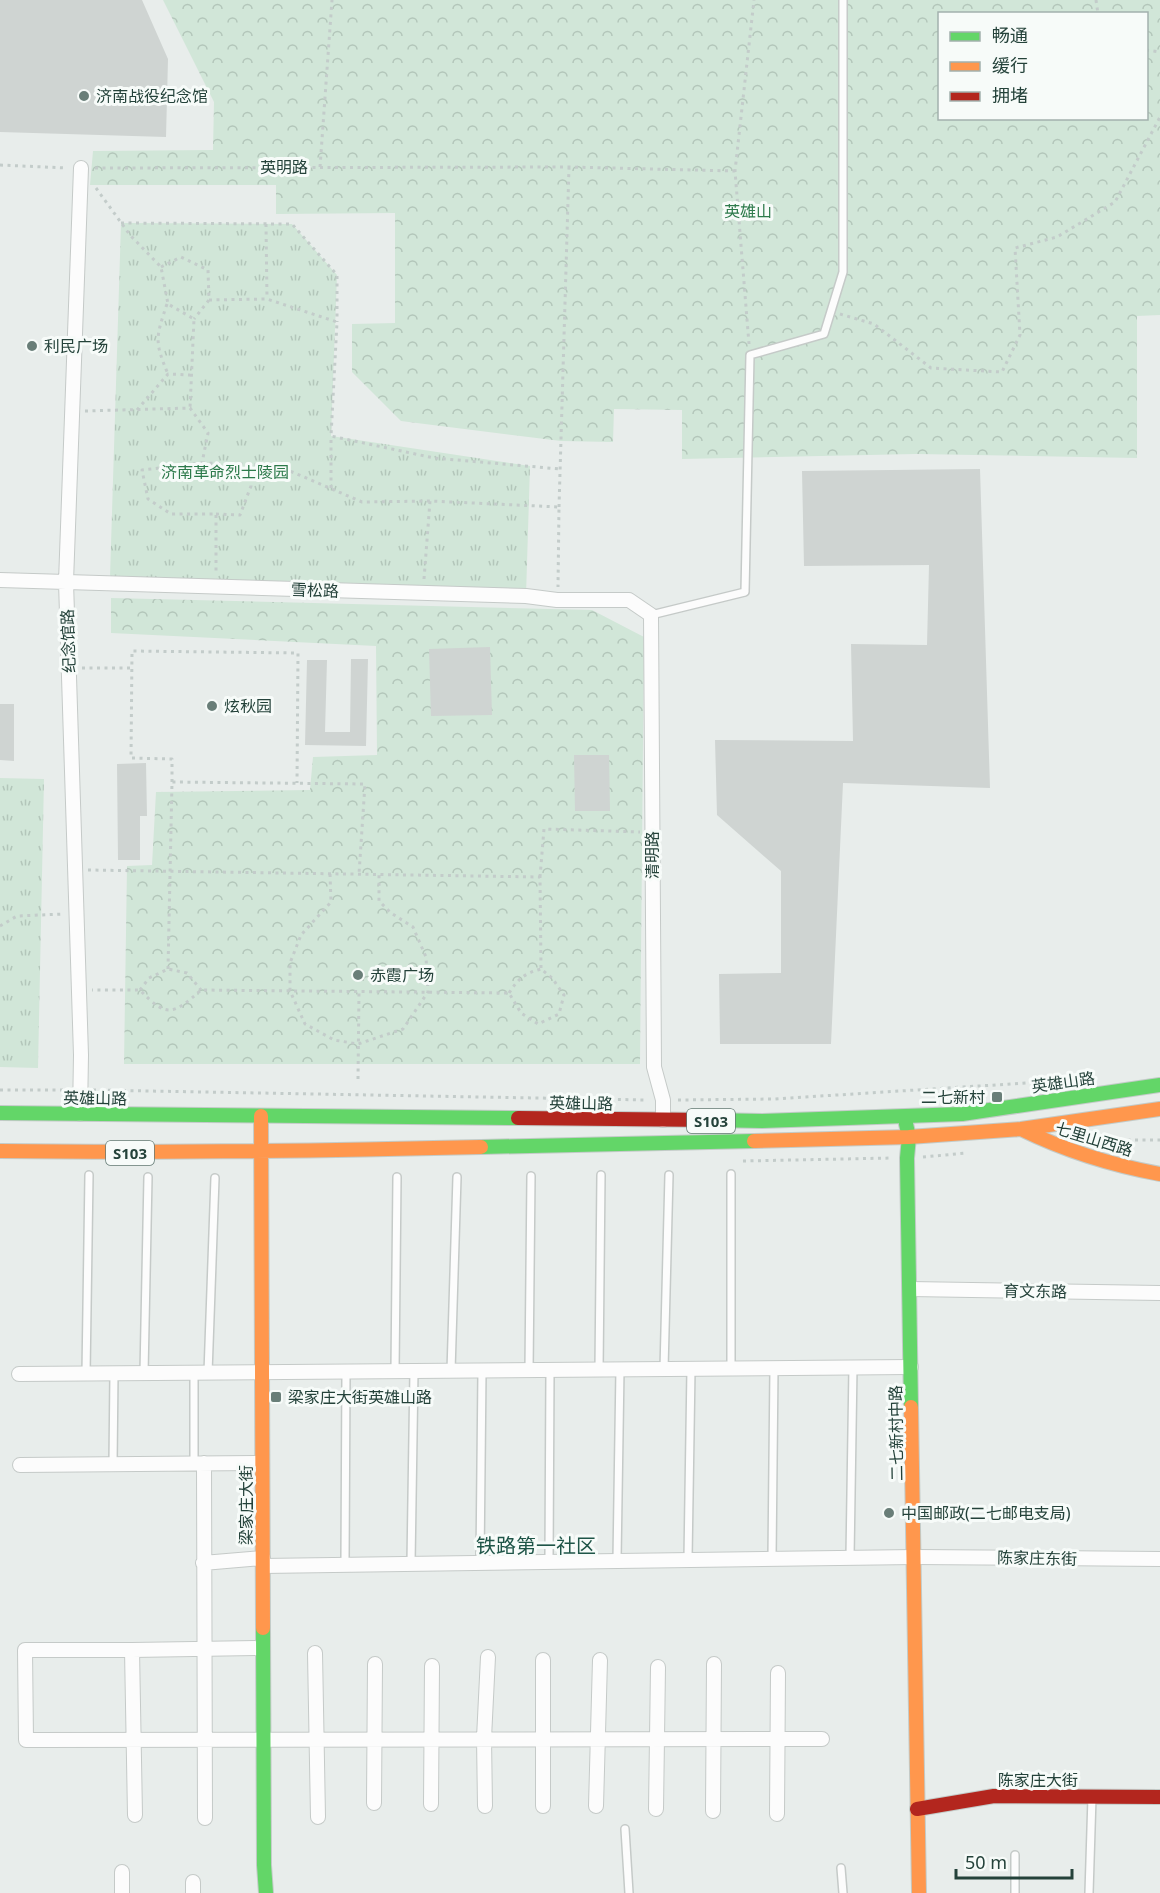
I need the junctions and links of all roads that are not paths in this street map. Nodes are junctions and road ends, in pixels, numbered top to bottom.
1 (843, 0) edge
2 (81, 168) road end
3 (0, 580) edge
4 (66, 582) junction
5 (651, 615) junction
6 (1160, 1085) edge
7 (1160, 1109) edge
8 (0, 1113) edge
9 (80, 1114) junction
10 (261, 1116) junction
11 (905, 1116) junction
12 (663, 1120) junction
13 (1022, 1130) junction
14 (909, 1137) junction
15 (0, 1151) edge
16 (261, 1152) junction
17 (669, 1174) dead end
18 (731, 1174) dead end
19 (1160, 1174) edge
20 (89, 1175) dead end
21 (601, 1175) dead end
22 (531, 1176) dead end
23 (148, 1177) dead end
24 (457, 1177) dead end
25 (214, 1178) dead end
26 (397, 1178) dead end
27 (910, 1289) junction
28 (1160, 1293) edge
29 (853, 1367) junction
30 (911, 1367) junction
31 (731, 1368) junction
32 (774, 1368) junction
33 (620, 1369) junction
34 (664, 1369) junction
35 (692, 1369) junction
36 (529, 1370) junction
37 (550, 1370) junction
38 (599, 1370) junction
39 (394, 1371) junction
40 (414, 1371) junction
41 (452, 1371) junction
42 (483, 1371) junction
43 (346, 1372) junction
44 (114, 1373) junction
45 (144, 1373) junction
46 (194, 1373) junction
47 (208, 1373) junction
48 (262, 1373) junction
49 (19, 1374) dead end
50 (86, 1374) junction
51 (199, 1463) junction
52 (262, 1463) junction
53 (113, 1464) junction
54 (20, 1465) dead end
55 (850, 1557) junction
56 (915, 1557) junction
57 (772, 1558) junction
58 (688, 1559) junction
59 (1160, 1559) edge
60 (617, 1560) junction
61 (549, 1561) junction
62 (263, 1562) junction
63 (480, 1562) junction
64 (203, 1563) junction
65 (345, 1563) junction
66 (411, 1563) junction
67 (263, 1648) junction
68 (203, 1649) junction
69 (132, 1650) junction
70 (315, 1653) dead end
71 (488, 1657) dead end
72 (543, 1660) dead end
73 (600, 1660) dead end
74 (375, 1664) dead end
75 (714, 1664) dead end
76 (432, 1666) dead end
77 (658, 1667) dead end
78 (778, 1672) dead end
79 (203, 1738) junction
80 (264, 1738) junction
81 (317, 1738) junction
82 (374, 1738) junction
83 (431, 1738) junction
84 (484, 1738) junction
85 (134, 1739) junction
86 (543, 1739) junction
87 (598, 1739) junction
88 (658, 1739) junction
89 (714, 1739) junction
90 (776, 1739) junction
91 (822, 1739) dead end
92 (1092, 1797) junction
93 (1160, 1797) edge
94 (374, 1803) dead end
95 (431, 1804) dead end
96 (485, 1806) dead end
97 (543, 1806) dead end
98 (596, 1806) dead end
99 (656, 1809) dead end
100 (917, 1809) junction
101 (713, 1811) dead end
102 (777, 1814) dead end
103 (135, 1815) dead end
104 (318, 1817) dead end
105 (205, 1818) dead end
106 (625, 1829) dead end
107 (1015, 1855) dead end
108 (841, 1868) dead end
109 (122, 1872) dead end
110 (122, 1893) edge
111 (266, 1893) edge
112 (629, 1893) edge
113 (843, 1893) edge
114 (920, 1893) edge
115 (1015, 1893) edge
116 (1089, 1893) edge

1 - 5 lane
2 - 4 street, 纪念馆路
3 - 4 street, 雪松路
4 - 5 street, 雪松路
4 - 9 street, 纪念馆路
5 - 12 street, 清明路
6 - 11 main road, 英雄山路 / S103
7 - 13 main road, S103
8 - 9 main road, 英雄山路 / S103
9 - 10 main road, 英雄山路 / S103
10 - 12 main road, 英雄山路 / S103
10 - 16 main road, 梁家庄大街
11 - 12 main road, 英雄山路 / S103
11 - 14 main road, 二七新村中路
13 - 14 main road, S103
13 - 19 main road, 七里山西路
14 - 16 main road, S103
14 - 27 main road, 二七新村中路
15 - 16 main road, S103
16 - 48 main road, 梁家庄大街
17 - 34 lane
18 - 31 lane
20 - 50 lane
21 - 38 lane
22 - 36 lane
23 - 45 lane
24 - 41 lane
25 - 47 lane
26 - 39 lane
27 - 28 street, 育文东路
27 - 30 main road, 二七新村中路
29 - 30 street
29 - 32 street
29 - 55 lane
30 - 56 main road, 二七新村中路
31 - 32 street
31 - 35 street
32 - 57 lane
33 - 34 street
33 - 38 street
33 - 60 lane
34 - 35 street
35 - 58 lane
36 - 37 street
36 - 42 street
37 - 38 street
37 - 61 lane
39 - 40 street
39 - 43 street
40 - 41 street
40 - 66 lane
41 - 42 street
42 - 63 lane
43 - 48 street
43 - 65 lane
44 - 45 street
44 - 50 street
44 - 53 lane
45 - 46 street
46 - 47 street
46 - 51 lane
47 - 48 street
48 - 52 main road, 梁家庄大街
49 - 50 street
51 - 52 street
51 - 53 street
51 - 64 street
52 - 62 main road, 梁家庄大街
53 - 54 street
55 - 56 street, 陈家庄东街
55 - 57 street, 陈家庄东街
56 - 59 street, 陈家庄东街
56 - 100 main road, 二七新村中路
57 - 58 street, 陈家庄东街
58 - 60 street, 陈家庄东街
60 - 61 street, 陈家庄东街
61 - 63 street, 陈家庄东街
62 - 64 street, 陈家庄东街
62 - 65 street, 陈家庄东街
62 - 67 main road, 梁家庄大街
63 - 66 street, 陈家庄东街
64 - 68 street
65 - 66 street, 陈家庄东街
67 - 68 street
67 - 80 main road, 梁家庄大街
68 - 69 street
68 - 79 street
69 - 85 street
69 - 85 street
70 - 81 street
71 - 84 street
72 - 86 street
73 - 87 street
74 - 82 street
75 - 89 street
76 - 83 street
77 - 88 street
78 - 90 street
79 - 80 street
79 - 85 street
79 - 105 street
80 - 81 street
80 - 111 main road, 梁家庄大街
81 - 82 street
81 - 104 street
82 - 83 street
82 - 94 street
83 - 84 street
83 - 95 street
84 - 86 street
84 - 96 street
85 - 103 street
86 - 87 street
86 - 97 street
87 - 88 street
87 - 98 street
88 - 89 street
88 - 99 street
89 - 90 street
89 - 101 street
90 - 91 street
90 - 102 street
92 - 93 main road, 陈家庄大街
92 - 100 main road, 陈家庄大街
92 - 116 lane
100 - 114 main road, 二七新村中路
106 - 112 lane
107 - 115 lane
108 - 113 lane
109 - 110 street

